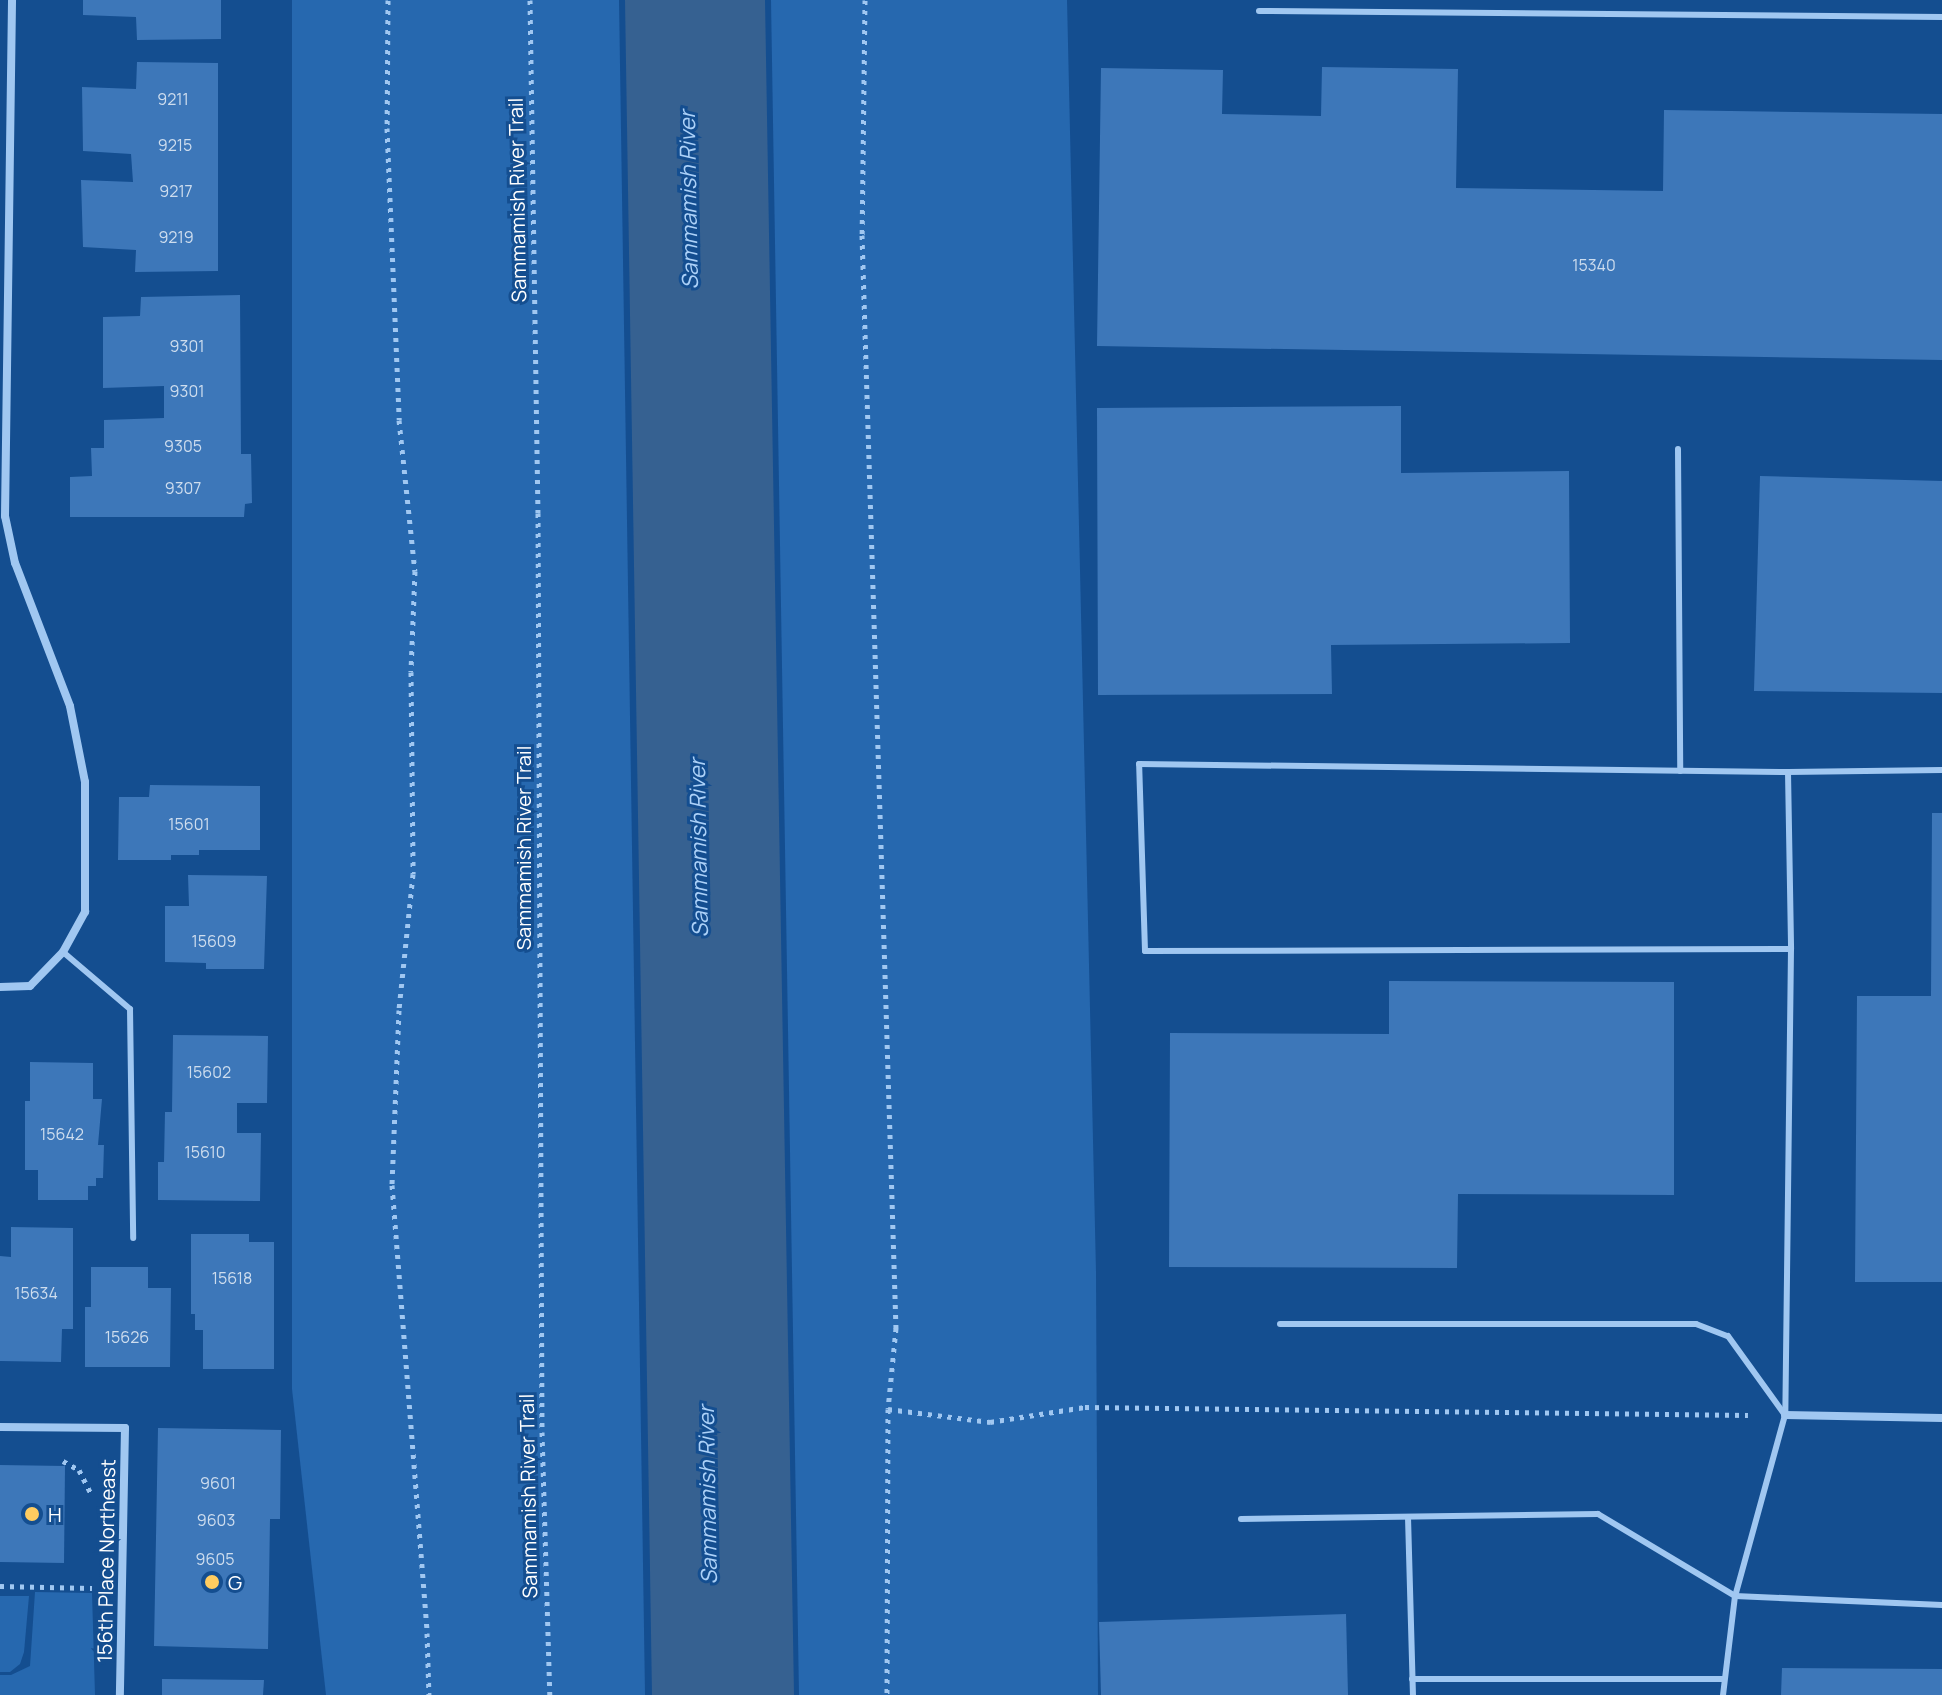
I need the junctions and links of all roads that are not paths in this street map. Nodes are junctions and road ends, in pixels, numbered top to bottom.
1 (12, 0) edge
2 (1259, 11) dead end
3 (1942, 17) edge
4 (0, 27) edge
5 (12, 27) junction
6 (4, 297) edge
7 (1678, 449) dead end
8 (1942, 770) edge
9 (1680, 771) junction
10 (1788, 772) junction
11 (1791, 949) junction
12 (63, 952) junction
13 (0, 987) edge
14 (133, 1238) dead end
15 (1280, 1324) dead end
16 (1785, 1415) junction
17 (1942, 1418) edge
18 (0, 1427) edge
19 (1408, 1517) junction
20 (1241, 1519) dead end
21 (1735, 1596) junction
22 (1942, 1605) edge
23 (1412, 1679) junction
24 (1723, 1679) junction
25 (120, 1695) edge
26 (1413, 1695) edge
27 (1723, 1695) edge

1 - 5 street
2 - 3 lane
4 - 5 lane
5 - 6 street
6 - 12 street
7 - 9 lane
8 - 10 lane
9 - 10 lane
9 - 11 lane
10 - 11 lane
11 - 16 lane
12 - 13 street
12 - 14 lane
15 - 16 lane
16 - 17 street
16 - 21 lane
18 - 25 street, 156th Place Northeast
19 - 20 lane
19 - 21 lane
19 - 23 lane
21 - 22 lane
21 - 24 lane
23 - 24 lane
23 - 26 lane
24 - 27 lane

